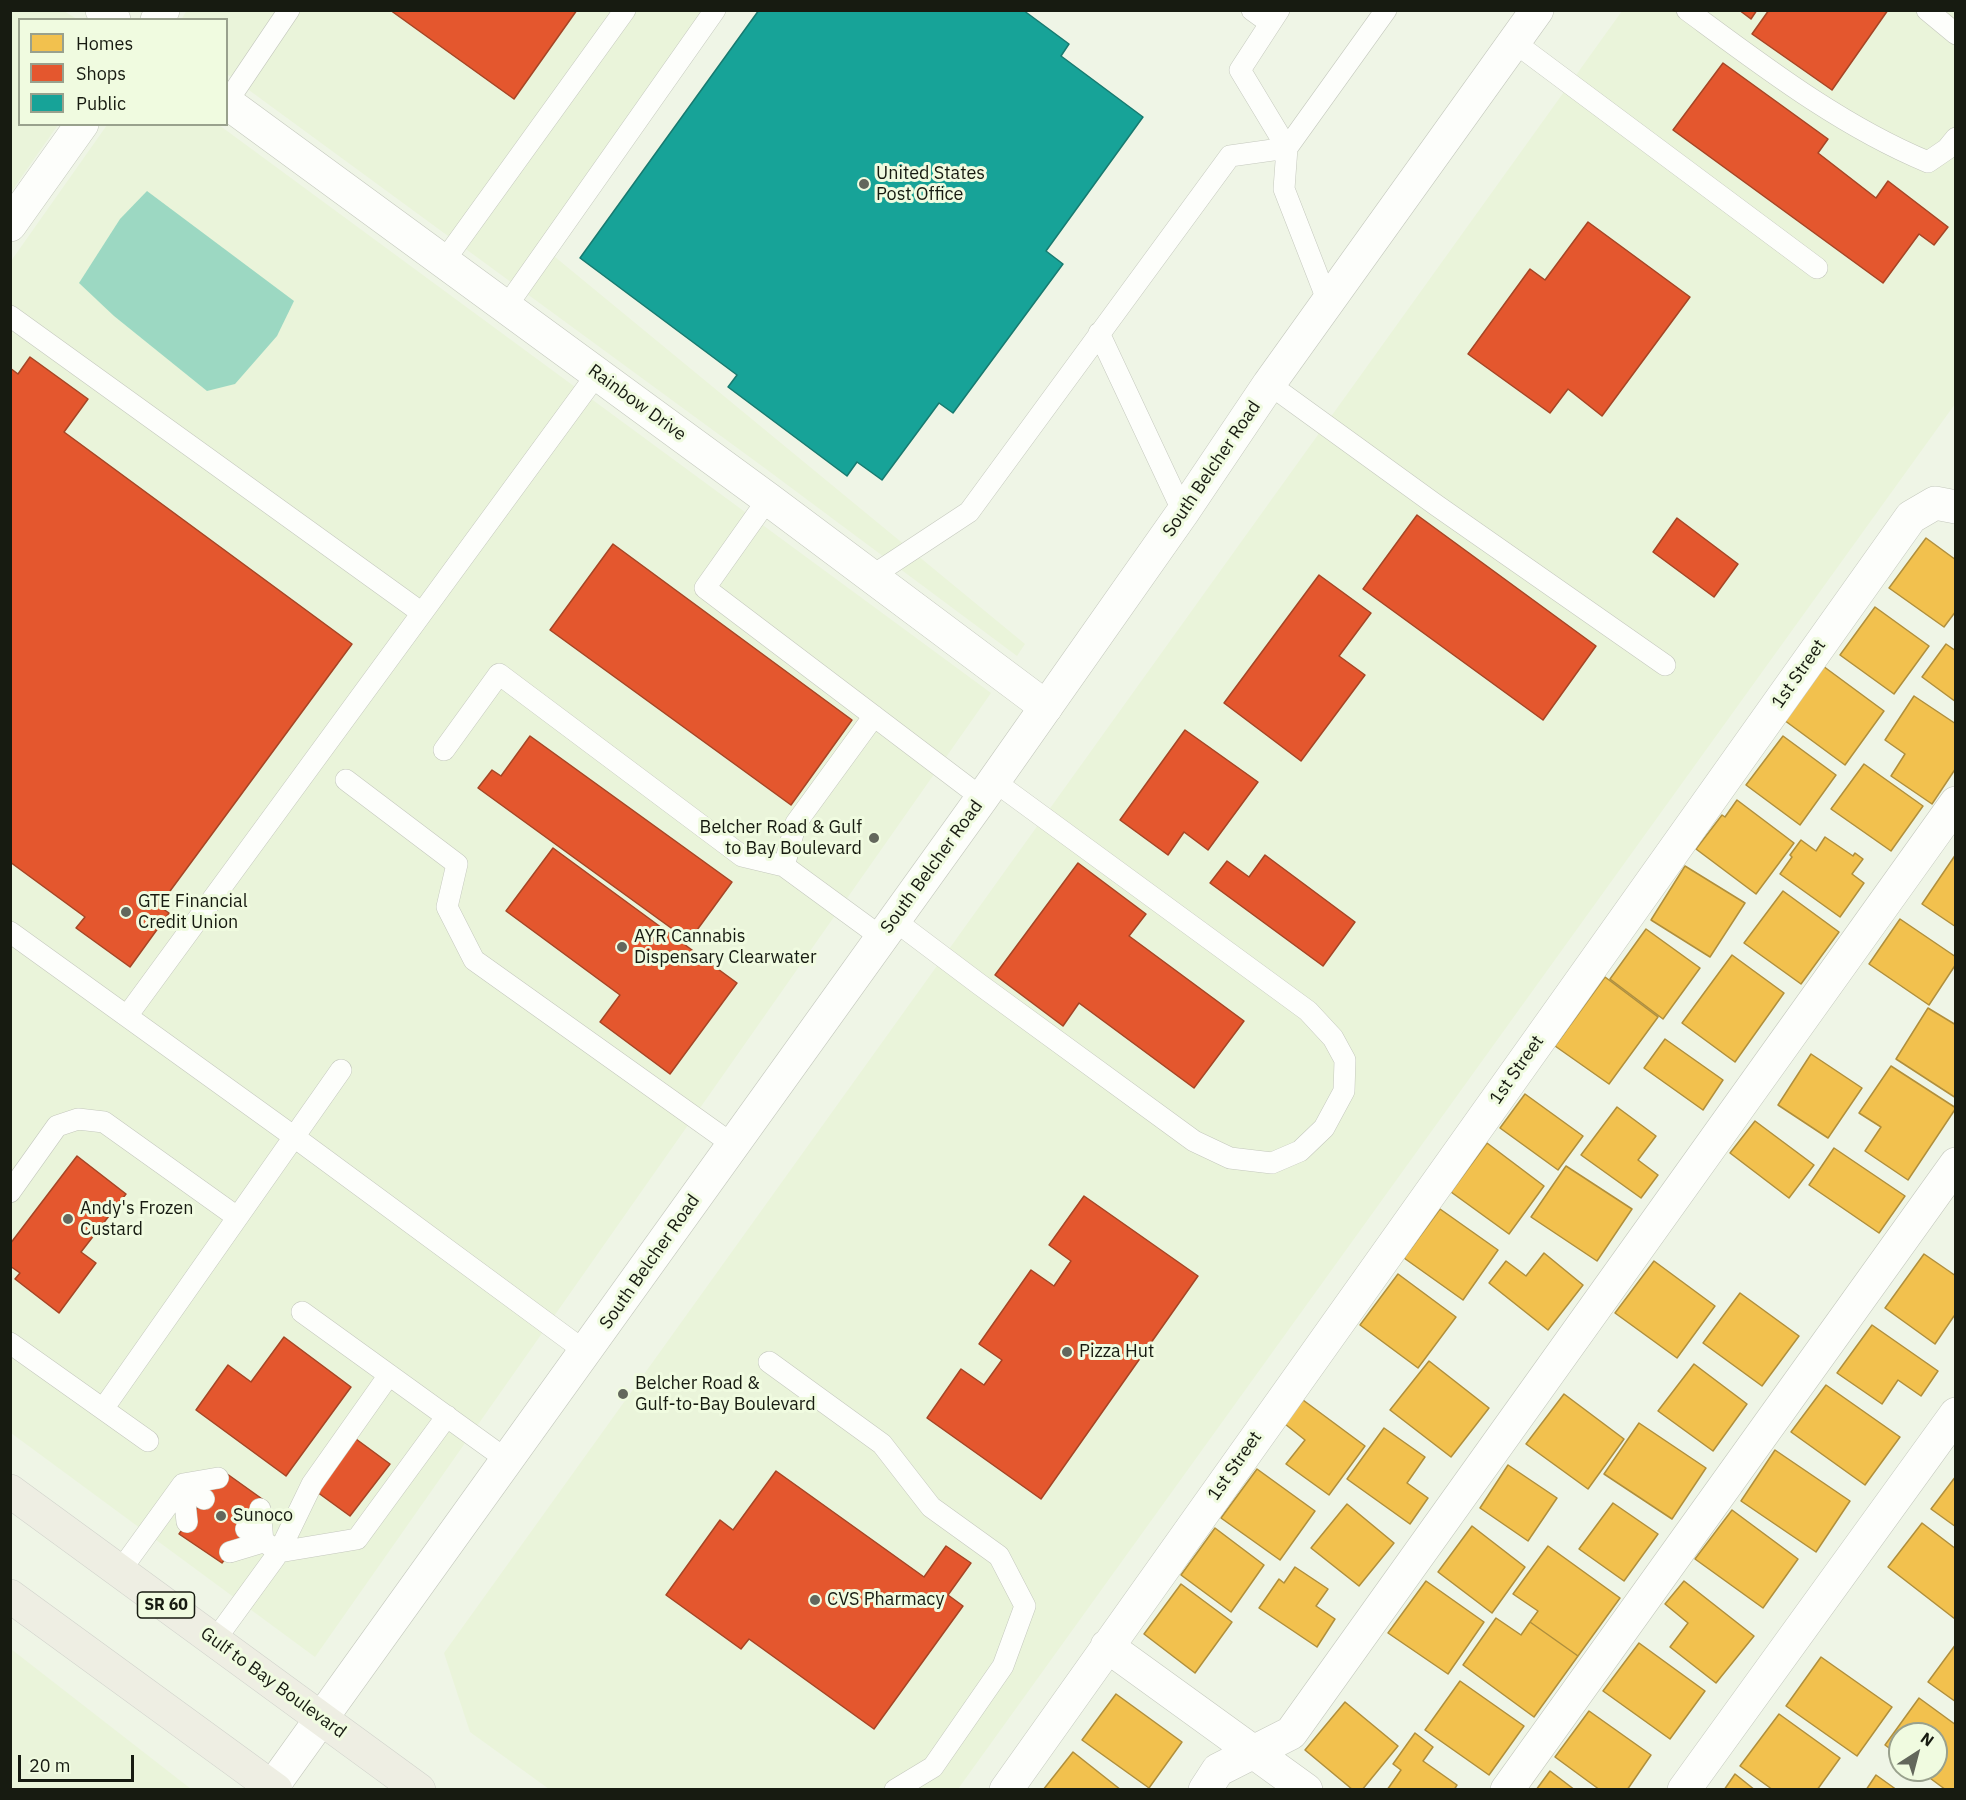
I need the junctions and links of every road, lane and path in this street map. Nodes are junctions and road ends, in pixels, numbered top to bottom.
1 (289, 10) edge
2 (625, 10) edge
3 (715, 10) edge
4 (1252, 10) edge
5 (1386, 10) edge
6 (1537, 10) edge
7 (1687, 10) edge
8 (1927, 10) edge
9 (1275, 17) edge
10 (1956, 34) edge
11 (1514, 42) junction
12 (228, 101) edge
13 (228, 103) edge
14 (81, 126) edge
15 (1956, 138) edge
16 (1287, 148) junction
17 (10, 225) edge
18 (444, 261) junction
19 (1817, 268) dead end
20 (1328, 302) junction
21 (506, 307) junction
22 (10, 316) edge
23 (1099, 333) junction
24 (597, 374) junction
25 (1269, 384) junction
26 (768, 499) junction
27 (1945, 505) edge
28 (1183, 512) junction
29 (872, 576) junction
30 (422, 613) junction
31 (1665, 665) dead end
32 (1046, 707) junction
33 (874, 716) junction
34 (444, 750) dead end
35 (346, 780) dead end
36 (988, 790) junction
37 (1956, 803) edge
38 (784, 866) junction
39 (888, 928) junction
40 (10, 932) edge
41 (127, 1016) junction
42 (341, 1070) dead end
43 (293, 1136) junction
44 (732, 1144) junction
45 (1956, 1164) edge
46 (10, 1192) edge
47 (237, 1217) junction
48 (302, 1312) dead end
49 (10, 1343) edge
50 (586, 1352) junction
51 (769, 1362) dead end
52 (389, 1375) junction
53 (103, 1408) junction
54 (1956, 1414) edge
55 (447, 1416) junction
56 (148, 1441) dead end
57 (507, 1460) junction
58 (218, 1478) dead end
59 (183, 1484) junction
60 (10, 1491) edge
61 (204, 1499) dead end
62 (260, 1509) dead end
63 (187, 1522) dead end
64 (263, 1541) junction
65 (230, 1552) dead end
66 (120, 1571) junction
67 (10, 1596) edge
68 (215, 1640) junction
69 (1107, 1646) junction
70 (322, 1718) junction
71 (1254, 1752) junction
72 (273, 1788) edge
73 (419, 1790) edge
74 (895, 1790) edge
75 (1006, 1790) edge
76 (1205, 1790) edge
77 (1306, 1790) edge
78 (1507, 1790) edge
79 (1684, 1790) edge

1 - 12 lane
2 - 18 lane
3 - 21 lane
4 - 9 lane
5 - 16 lane
6 - 11 street, South Belcher Road
7 - 15 lane
8 - 10 lane
9 - 16 lane
11 - 19 lane
11 - 20 street, South Belcher Road
13 - 18 street, Rainbow Drive
14 - 17 street
16 - 20 lane
16 - 23 lane
18 - 21 street, Rainbow Drive
20 - 25 street, South Belcher Road
21 - 24 street, Rainbow Drive
22 - 30 lane
23 - 28 lane
23 - 29 lane
24 - 26 street, Rainbow Drive
24 - 30 lane
25 - 28 street, South Belcher Road
25 - 31 lane
26 - 29 street, Rainbow Drive
26 - 33 lane
27 - 69 street, 1st Street
28 - 32 street, South Belcher Road
29 - 32 street, Rainbow Drive
30 - 41 lane
32 - 36 street, South Belcher Road
33 - 36 lane
33 - 38 lane
34 - 38 lane
35 - 44 lane
36 - 39 street, South Belcher Road
36 - 39 lane
37 - 71 street
38 - 39 lane
39 - 44 street, South Belcher Road
40 - 41 lane
41 - 43 lane
42 - 43 lane
43 - 47 lane
43 - 50 lane
44 - 50 street, South Belcher Road
45 - 78 street
46 - 47 lane
47 - 53 lane
48 - 52 lane
49 - 53 lane
50 - 57 street, South Belcher Road
51 - 74 lane
52 - 55 lane
52 - 64 lane
53 - 56 lane
54 - 79 street
55 - 57 lane
55 - 64 lane
57 - 70 street, South Belcher Road
58 - 59 lane
59 - 61 lane
59 - 63 lane
59 - 66 lane
60 - 66 main road, Gulf to Bay Boulevard / SR 60
62 - 64 lane
64 - 65 lane
64 - 68 lane
66 - 68 main road, Gulf to Bay Boulevard / SR 60
67 - 72 main road
68 - 70 main road, Gulf to Bay Boulevard / SR 60
69 - 71 street
69 - 75 street, 1st Street
70 - 72 street, South Belcher Road
70 - 73 main road, Gulf to Bay Boulevard / SR 60
71 - 76 street
71 - 77 street

